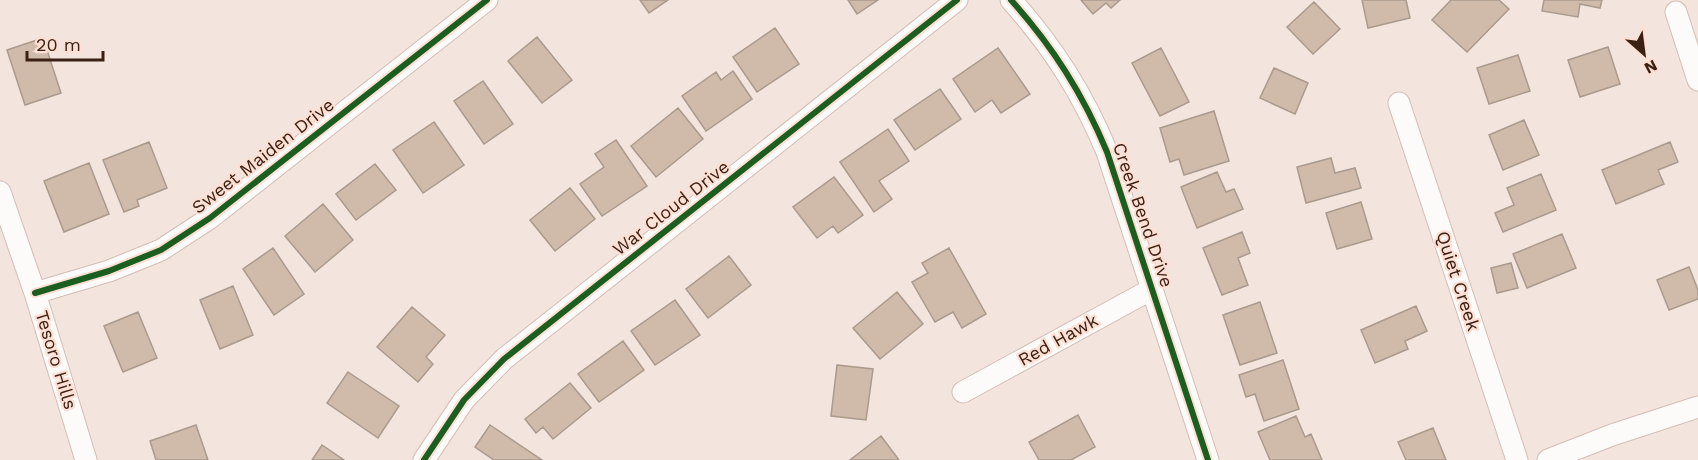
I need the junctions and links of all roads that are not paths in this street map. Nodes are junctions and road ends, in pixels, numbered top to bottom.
1 (487, 0) edge
2 (957, 0) edge
3 (1011, 0) edge
4 (1676, 12) dead end
5 (1698, 80) edge
6 (1400, 103) dead end
7 (0, 192) edge
8 (1152, 289) junction
9 (35, 293) junction
10 (963, 392) dead end
11 (1698, 407) edge
12 (86, 460) edge
13 (424, 460) edge
14 (1208, 460) edge
15 (1517, 460) edge
16 (1548, 460) edge

1 - 9 street, Sweet Maiden Drive
2 - 13 street, War Cloud Drive
3 - 8 street, Creek Bend Drive
4 - 5 street
6 - 15 street, Quiet Creek
7 - 9 street, Tesoro Hills
8 - 10 street, Red Hawk
8 - 14 street, Creek Bend Drive
9 - 12 street, Tesoro Hills
11 - 16 street

